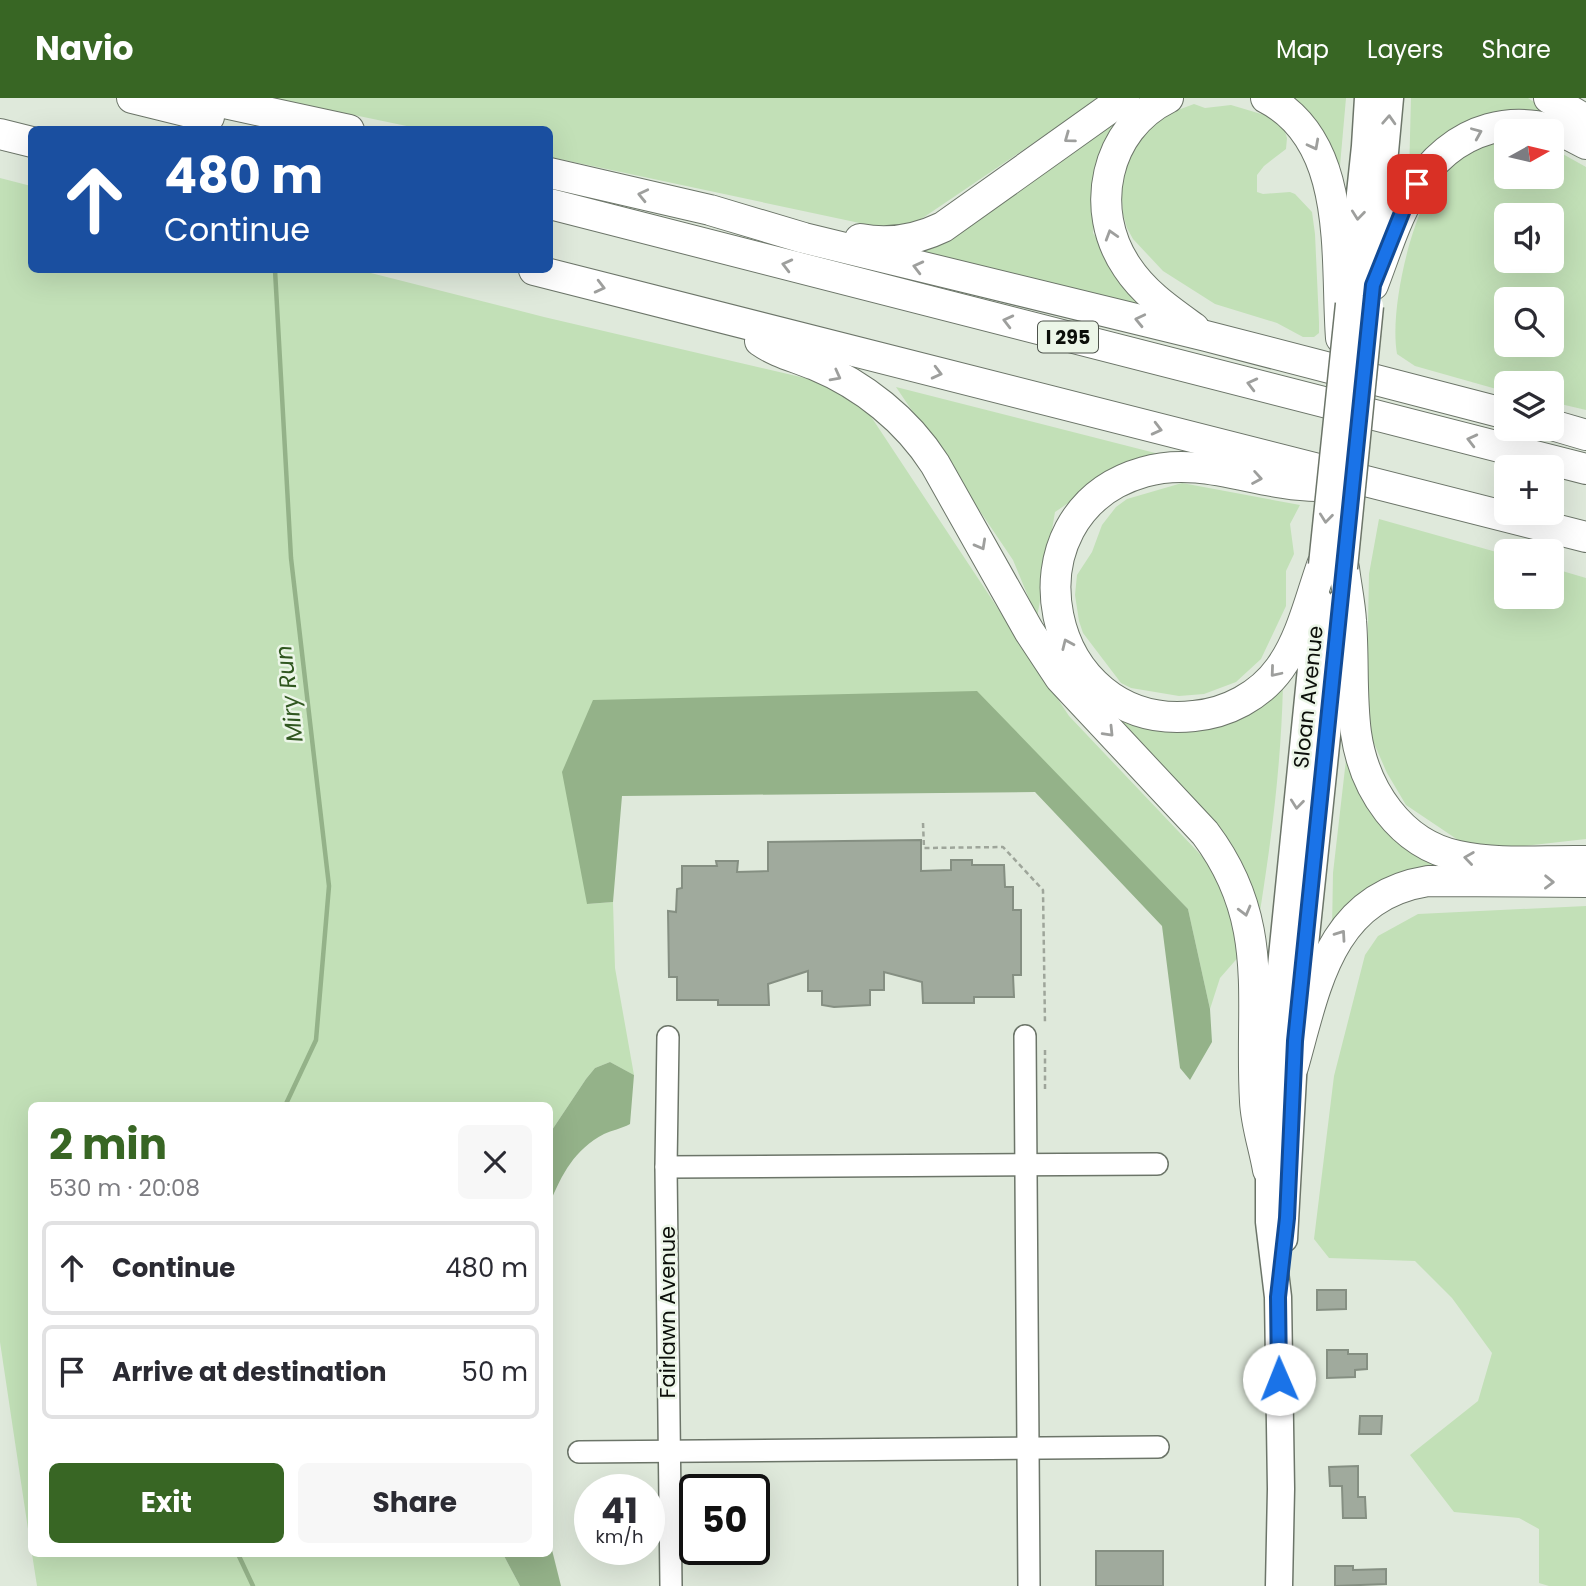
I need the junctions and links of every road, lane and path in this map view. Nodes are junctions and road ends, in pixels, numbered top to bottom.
1 (132, 98) edge
2 (188, 98) edge
3 (1124, 98) edge
4 (1168, 98) edge
5 (1266, 98) edge
6 (1368, 98) edge
7 (1390, 98) edge
8 (1549, 98) edge
9 (1586, 120) edge
10 (241, 126) edge
11 (331, 126) edge
12 (0, 134) edge
13 (28, 141) edge
14 (1586, 144) edge
15 (553, 174) edge
16 (553, 205) edge
17 (749, 220) junction
18 (546, 273) edge
19 (1357, 299) junction
20 (728, 320) junction
21 (1206, 336) junction
22 (1343, 359) joint
23 (1494, 411) edge
24 (1586, 469) edge
25 (1380, 486) junction
26 (1586, 537) edge
27 (1333, 566) junction
28 (923, 823) dead end
29 (1586, 861) edge
30 (1586, 882) edge
31 (1045, 1024) dead end
32 (1025, 1036) dead end
33 (668, 1037) dead end
34 (1293, 1067) junction
35 (1157, 1164) dead end
36 (1025, 1165) junction
37 (666, 1167) junction
38 (1268, 1170) junction
39 (1278, 1297) junction
40 (1158, 1447) dead end
41 (1027, 1448) junction
42 (668, 1451) junction
43 (579, 1452) dead end
44 (1036, 1584) edge
45 (671, 1586) edge
46 (1279, 1586) edge

1 - 10 highway
2 - 11 highway
3 -> 17 highway
21 -> 4 highway
5 -> 19 highway
6 -> 19 main road, Sloan Avenue
19 -> 7 main road, Sloan Avenue
8 - 9 highway
12 - 13 highway
19 -> 14 highway
17 -> 15 highway
24 -> 16 highway, I 295
21 -> 17 highway
18 -> 20 highway
19 - 22 highway, bridge
19 - 27 main road, Sloan Avenue, bridge
20 -> 25 highway
20 -> 38 highway
21 - 23 highway
22 -> 27 main road, Sloan Avenue, bridge
25 - 26 highway
27 -> 25 highway
29 -> 27 highway
27 - 34 main road, Sloan Avenue
27 -> 38 main road, Sloan Avenue
28 - 31 path
34 -> 30 highway
32 - 36 street
33 - 37 street, Fairlawn Avenue
34 - 39 main road, Sloan Avenue
35 - 36 street
36 - 37 street
36 - 41 street
37 - 42 street, Fairlawn Avenue
38 - 39 main road, Sloan Avenue
39 - 46 main road, Sloan Avenue
40 - 41 street
41 - 42 street
41 - 44 street
42 - 43 street
42 - 45 street, Fairlawn Avenue

